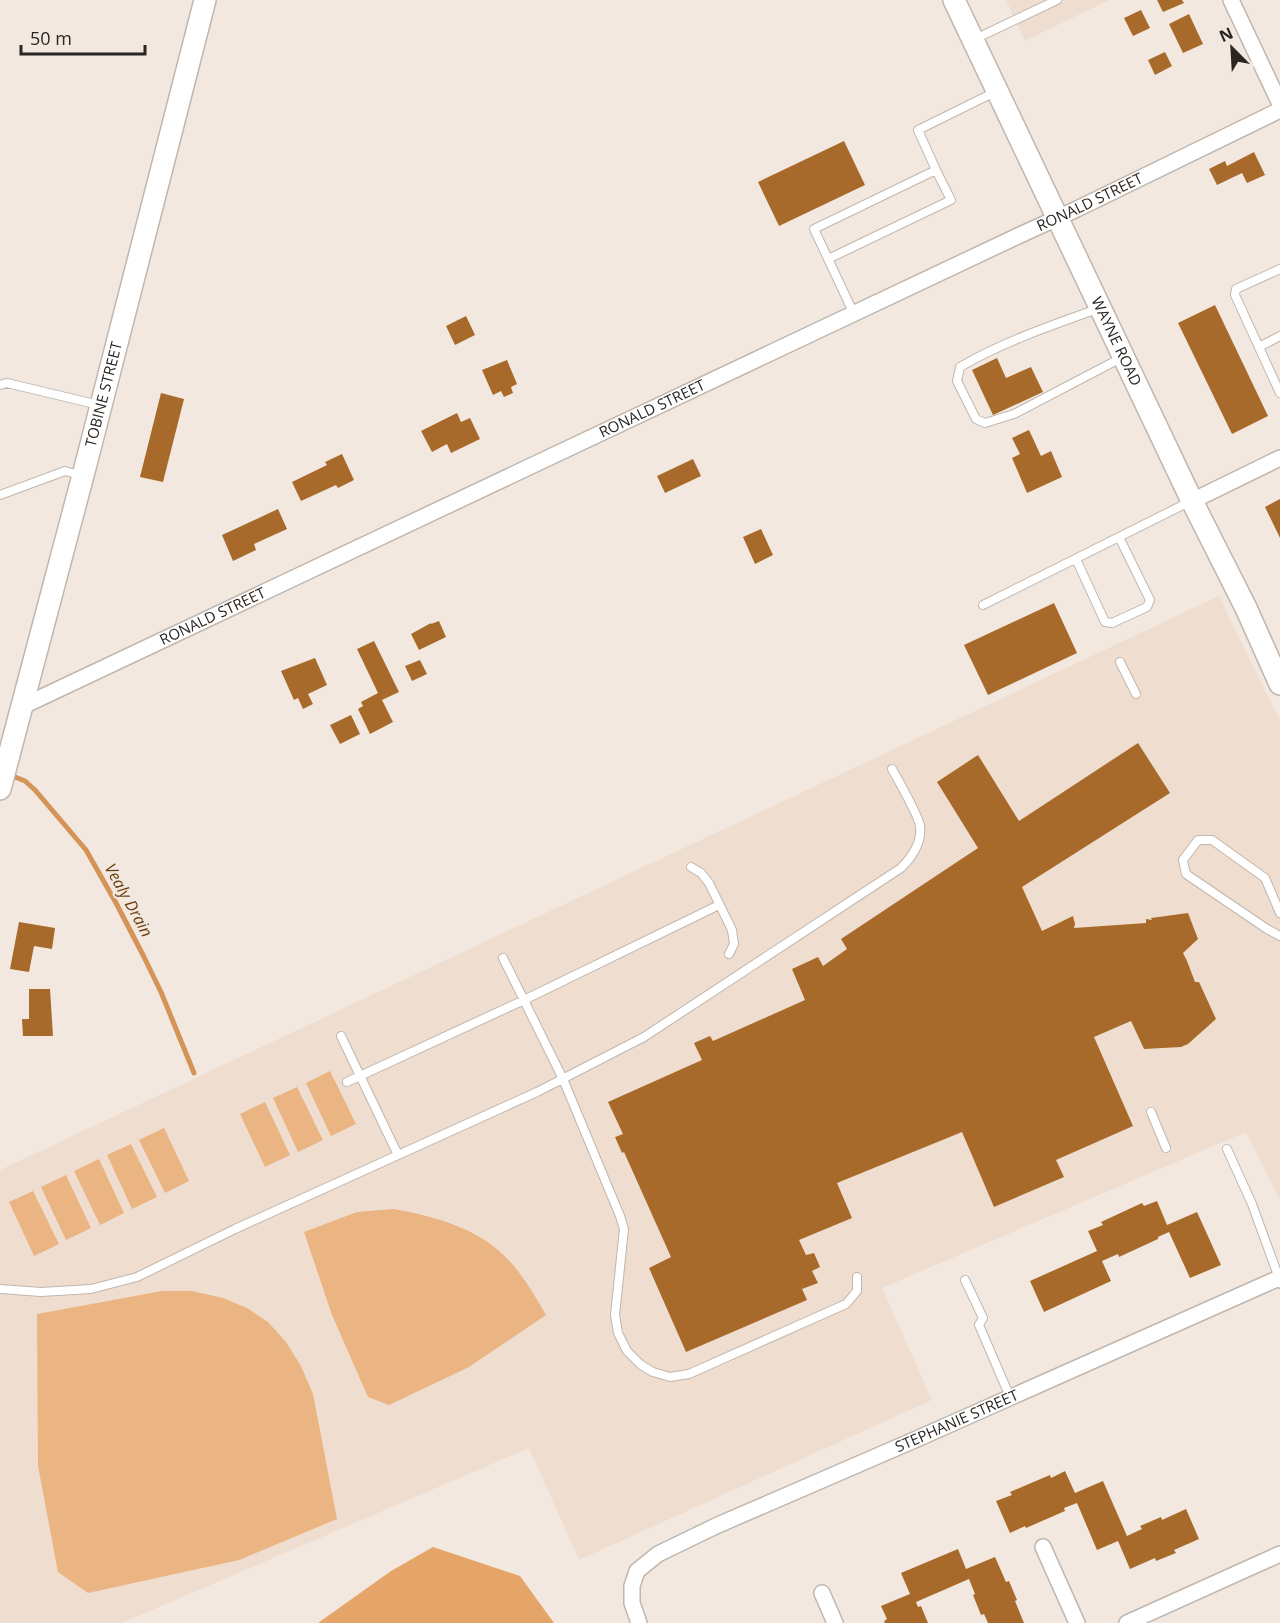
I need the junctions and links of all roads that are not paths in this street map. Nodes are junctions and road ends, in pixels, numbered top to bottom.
1 (204, 0) edge
2 (954, 0) edge
3 (1057, 0) edge
4 (1231, 0) edge
5 (973, 40) junction
6 (998, 91) junction
7 (1280, 104) edge
8 (1280, 110) edge
9 (936, 170) junction
10 (1058, 217) junction
11 (828, 259) junction
12 (1280, 269) edge
13 (1101, 308) junction
14 (854, 314) junction
15 (1280, 336) edge
16 (1259, 347) junction
17 (1124, 356) junction
18 (0, 385) edge
19 (1280, 393) edge
20 (101, 406) junction
21 (1280, 458) edge
22 (83, 476) junction
23 (0, 495) edge
24 (1192, 501) junction
25 (1119, 537) junction
26 (1076, 559) junction
27 (983, 605) dead end
28 (1120, 662) dead end
29 (1280, 684) edge
30 (1136, 694) dead end
31 (21, 707) junction
32 (892, 769) dead end
33 (0, 789) edge
34 (691, 867) dead end
35 (719, 905) junction
36 (1280, 913) edge
37 (1280, 936) edge
38 (729, 954) dead end
39 (503, 958) dead end
40 (524, 1000) junction
41 (341, 1036) dead end
42 (360, 1077) junction
43 (563, 1079) junction
44 (347, 1082) dead end
45 (1151, 1112) dead end
46 (1166, 1148) dead end
47 (1227, 1149) dead end
48 (398, 1155) junction
49 (857, 1277) dead end
50 (1279, 1279) edge
51 (965, 1280) dead end
52 (0, 1289) edge
53 (1010, 1397) junction
54 (1043, 1547) dead end
55 (1280, 1554) edge
56 (822, 1593) dead end
57 (639, 1623) edge
58 (835, 1623) edge
59 (1077, 1623) edge
60 (1127, 1623) edge

1 - 20 street, TOBINE STREET
2 - 5 street, WAYNE ROAD
3 - 5 lane
4 - 7 street
5 - 6 street, WAYNE ROAD
6 - 9 lane
6 - 10 street, WAYNE ROAD
8 - 10 street, RONALD STREET
9 - 11 lane
9 - 11 lane
10 - 13 street, WAYNE ROAD
10 - 14 street, RONALD STREET
11 - 14 lane
12 - 16 lane
13 - 17 street, WAYNE ROAD
13 - 17 lane
14 - 31 street, RONALD STREET
15 - 16 lane
16 - 19 lane
17 - 24 street, WAYNE ROAD
18 - 20 lane
20 - 22 street, TOBINE STREET
21 - 24 street
22 - 23 lane
22 - 31 street, TOBINE STREET
24 - 25 lane
24 - 29 street, WAYNE ROAD
25 - 26 lane
25 - 26 lane
26 - 27 lane
28 - 30 lane
31 - 33 street, TOBINE STREET
32 - 43 lane
34 - 35 lane
35 - 38 lane
35 - 40 lane
36 - 37 lane
39 - 40 lane
40 - 42 lane
40 - 43 lane
41 - 42 lane
42 - 44 lane
42 - 48 lane
43 - 48 lane
43 - 49 lane
45 - 46 lane
47 - 50 lane
48 - 52 lane
50 - 53 street, STEPHANIE STREET
51 - 53 lane
53 - 57 street, STEPHANIE STREET
54 - 59 street
55 - 60 street
56 - 58 street

